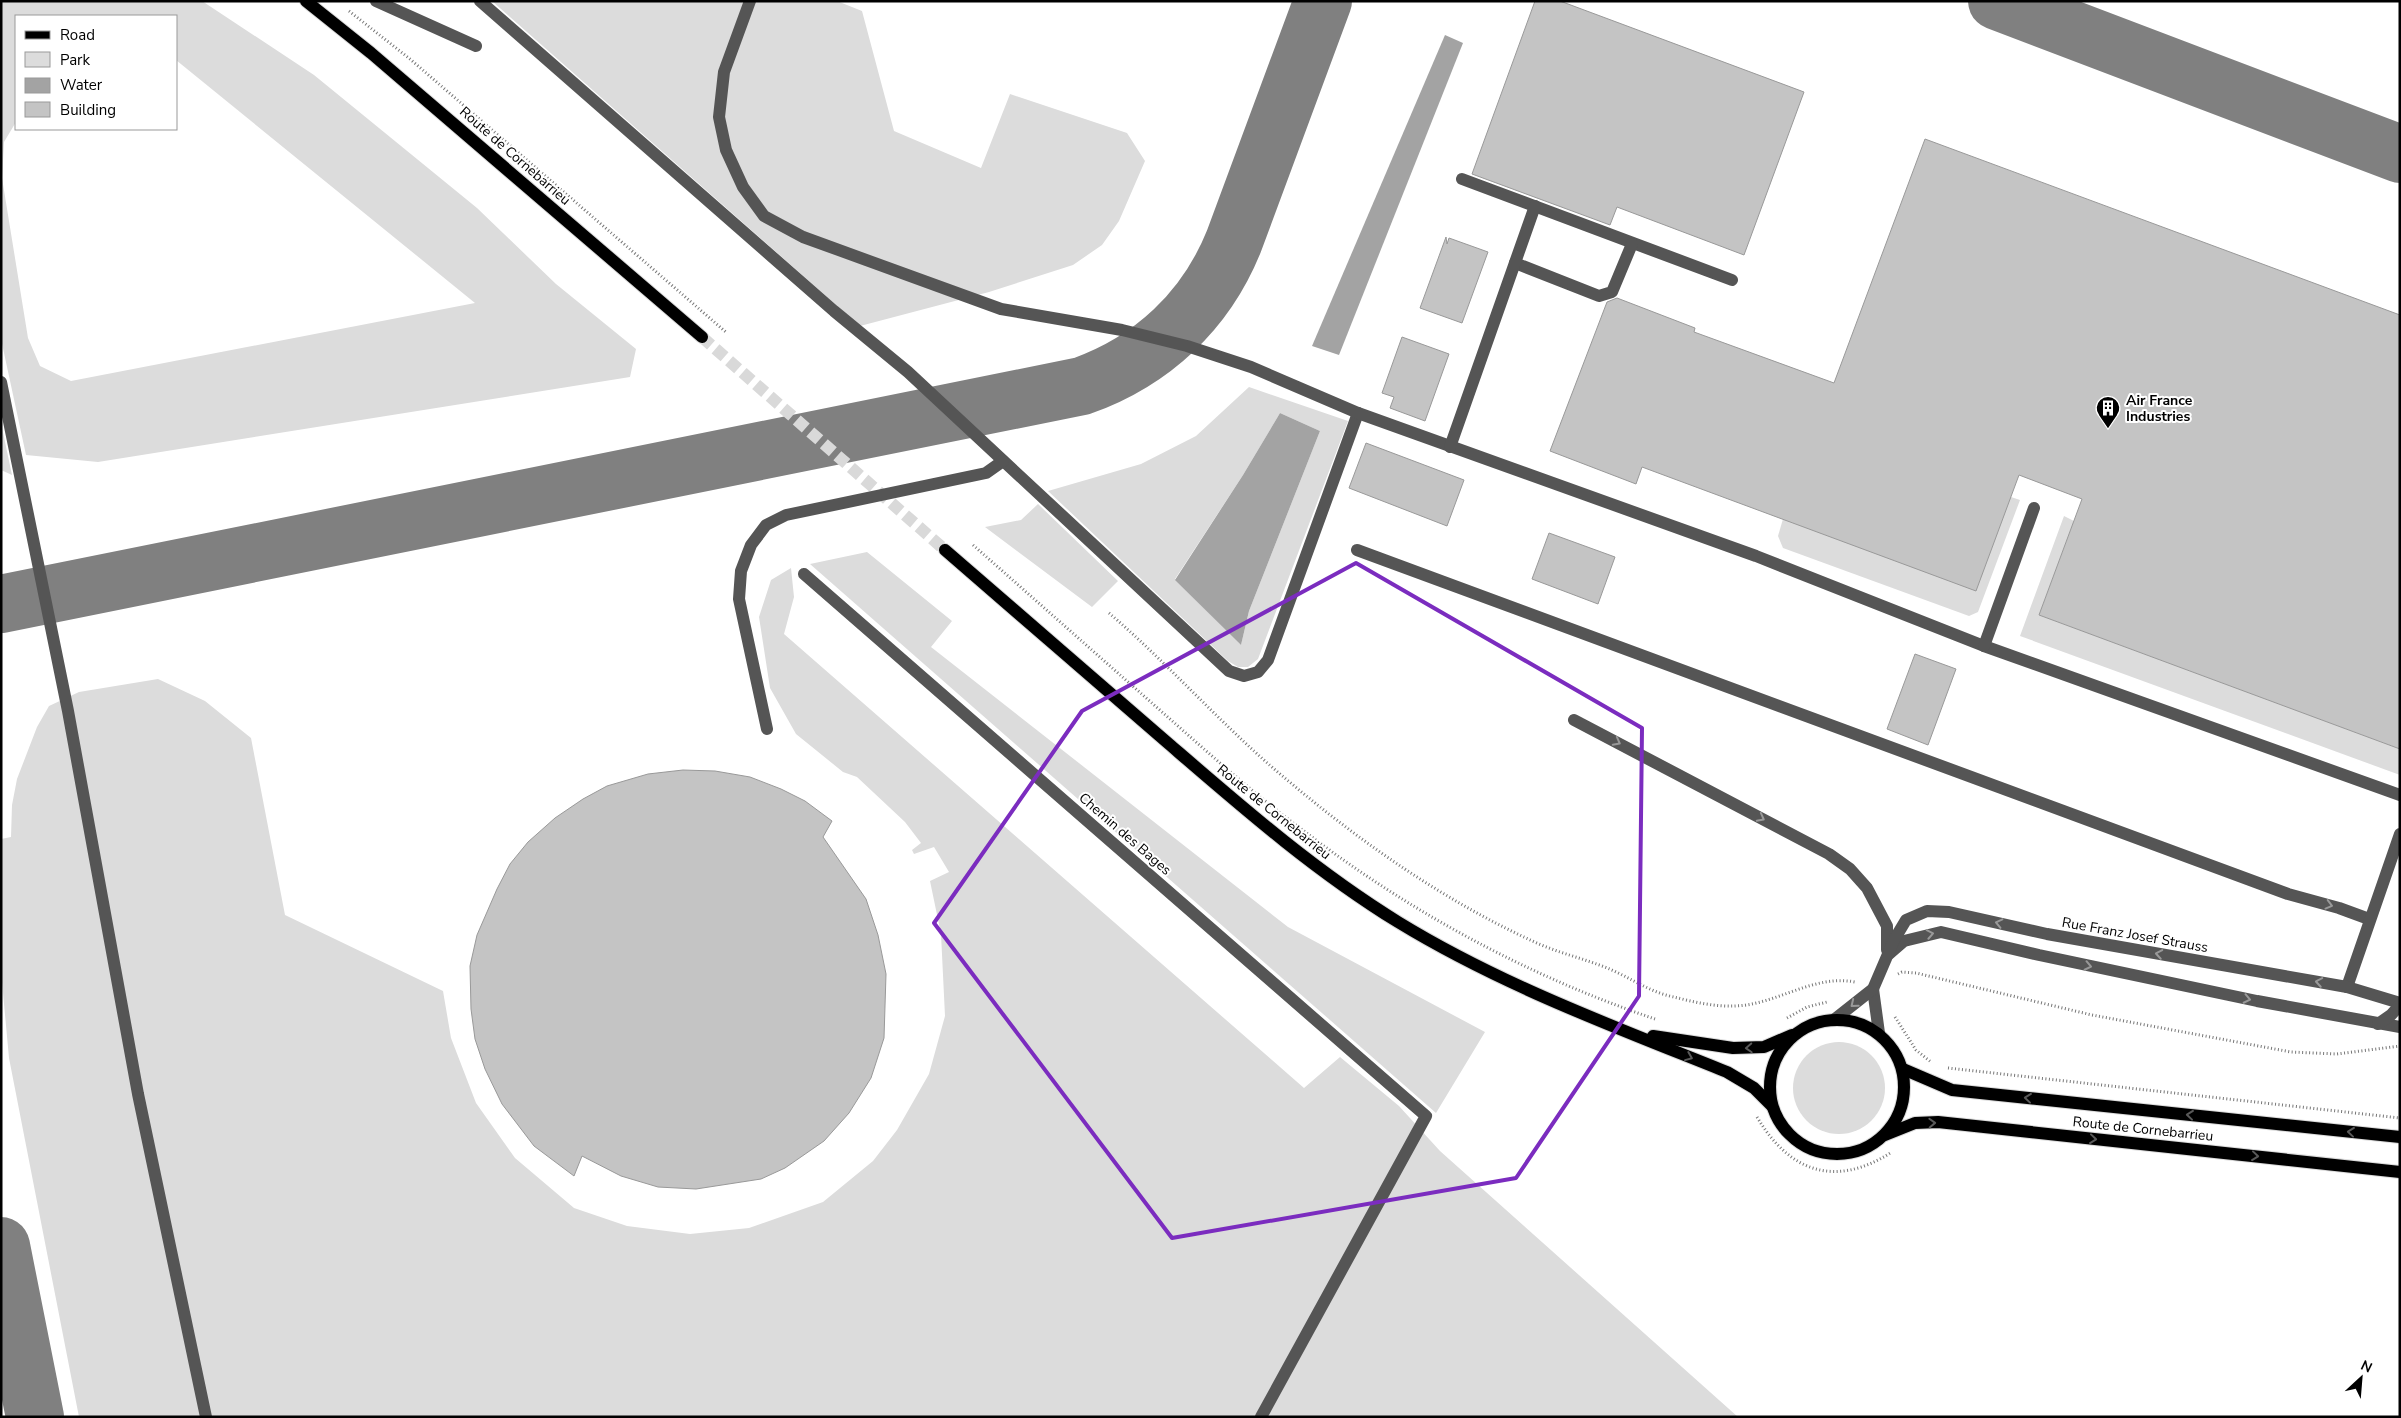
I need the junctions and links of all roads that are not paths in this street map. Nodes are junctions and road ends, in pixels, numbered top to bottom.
1 (306, 1) edge
2 (376, 1) edge
3 (480, 1) edge
4 (750, 1) edge
5 (476, 46) dead end
6 (1462, 179) dead end
7 (1535, 206) junction
8 (1632, 244) junction
9 (1515, 263) junction
10 (1732, 280) dead end
11 (702, 337) tunnel mouth
12 (1, 382) edge
13 (1358, 413) junction
14 (1450, 447) junction
15 (1003, 461) junction
16 (2034, 508) dead end
17 (945, 550) tunnel mouth
18 (1357, 550) dead end
19 (804, 574) dead end
20 (1984, 646) junction
21 (1574, 720) dead end
22 (767, 729) dead end
23 (2400, 795) edge
24 (2400, 834) edge
25 (2370, 919) junction
26 (1888, 955) junction
27 (2347, 987) junction
28 (1873, 989) junction
29 (2400, 1004) edge
30 (1835, 1019) junction
31 (2378, 1024) junction
32 (2400, 1027) edge
33 (1627, 1032) junction
34 (1878, 1033) junction
35 (1795, 1034) junction
36 (1903, 1069) junction
37 (1772, 1106) junction
38 (1885, 1135) junction
39 (2400, 1137) edge
40 (2400, 1172) edge
41 (206, 1417) edge
42 (1261, 1417) edge

1 - 11 main road, Route de Cornebarrieu
2 - 5 street
3 - 15 street
4 - 13 street
6 - 7 street
7 - 8 street
7 - 9 street
8 - 9 street
8 - 10 street
9 - 14 street
12 - 41 street
13 - 14 street
13 - 15 street
14 - 20 street
15 - 22 street
16 - 20 street
17 - 33 main road, Route de Cornebarrieu
18 -> 25 street
19 - 42 street, Chemin des Bages
20 - 23 street
21 -> 26 street
24 - 25 street
25 - 27 street
27 -> 26 street, Rue Franz Josef Strauss
26 - 28 street, Rue Franz Josef Strauss
26 -> 31 street, Rue Franz Josef Strauss
27 - 29 street, Rue Franz Josef Strauss
28 -> 30 street, Rue Franz Josef Strauss
28 - 34 street
29 - 31 street
30 - 34 main road
30 - 35 main road
31 - 32 street, Rue Franz Josef Strauss
35 -> 33 main road, Route de Cornebarrieu
33 -> 37 main road, Route de Cornebarrieu
34 - 36 main road
35 - 37 main road
36 - 38 main road
39 -> 36 main road, Route de Cornebarrieu
37 - 38 main road
38 -> 40 main road, Route de Cornebarrieu

